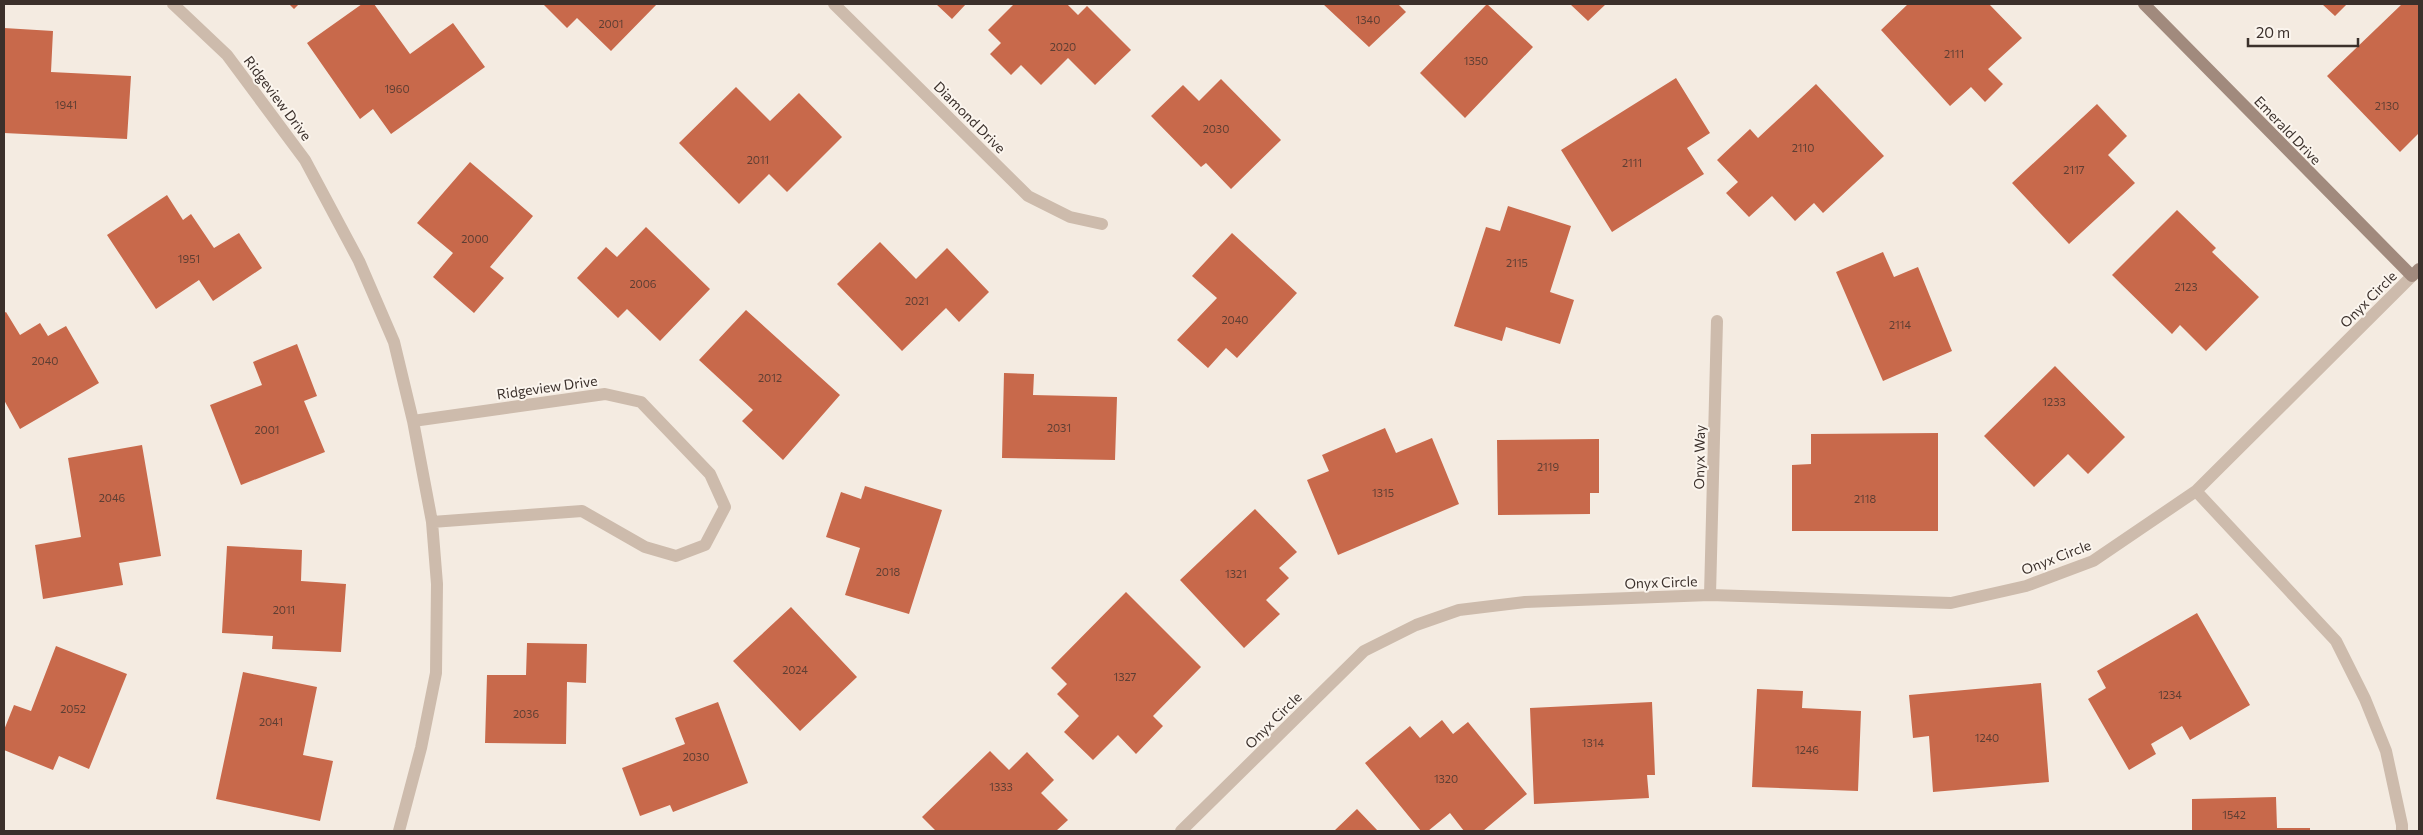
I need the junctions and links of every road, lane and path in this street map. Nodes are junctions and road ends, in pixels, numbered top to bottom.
1 (173, 4) edge
2 (834, 4) edge
3 (2144, 4) edge
4 (1102, 224) dead end
5 (2416, 272) edge
6 (1717, 321) dead end
7 (413, 421) junction
8 (2196, 491) junction
9 (432, 522) junction
10 (1710, 594) junction
11 (399, 831) edge
12 (1181, 831) edge
13 (2402, 831) edge

1 - 7 street, Ridgeview Drive
2 - 4 street, Diamond Drive
3 - 5 street, Emerald Drive
5 - 8 street, Onyx Circle
6 - 10 street, Onyx Way
7 - 9 street, Ridgeview Drive
7 - 9 street, Ridgeview Drive
8 - 10 street, Onyx Circle
8 - 13 street
9 - 11 street, Ridgeview Drive
10 - 12 street, Onyx Circle

